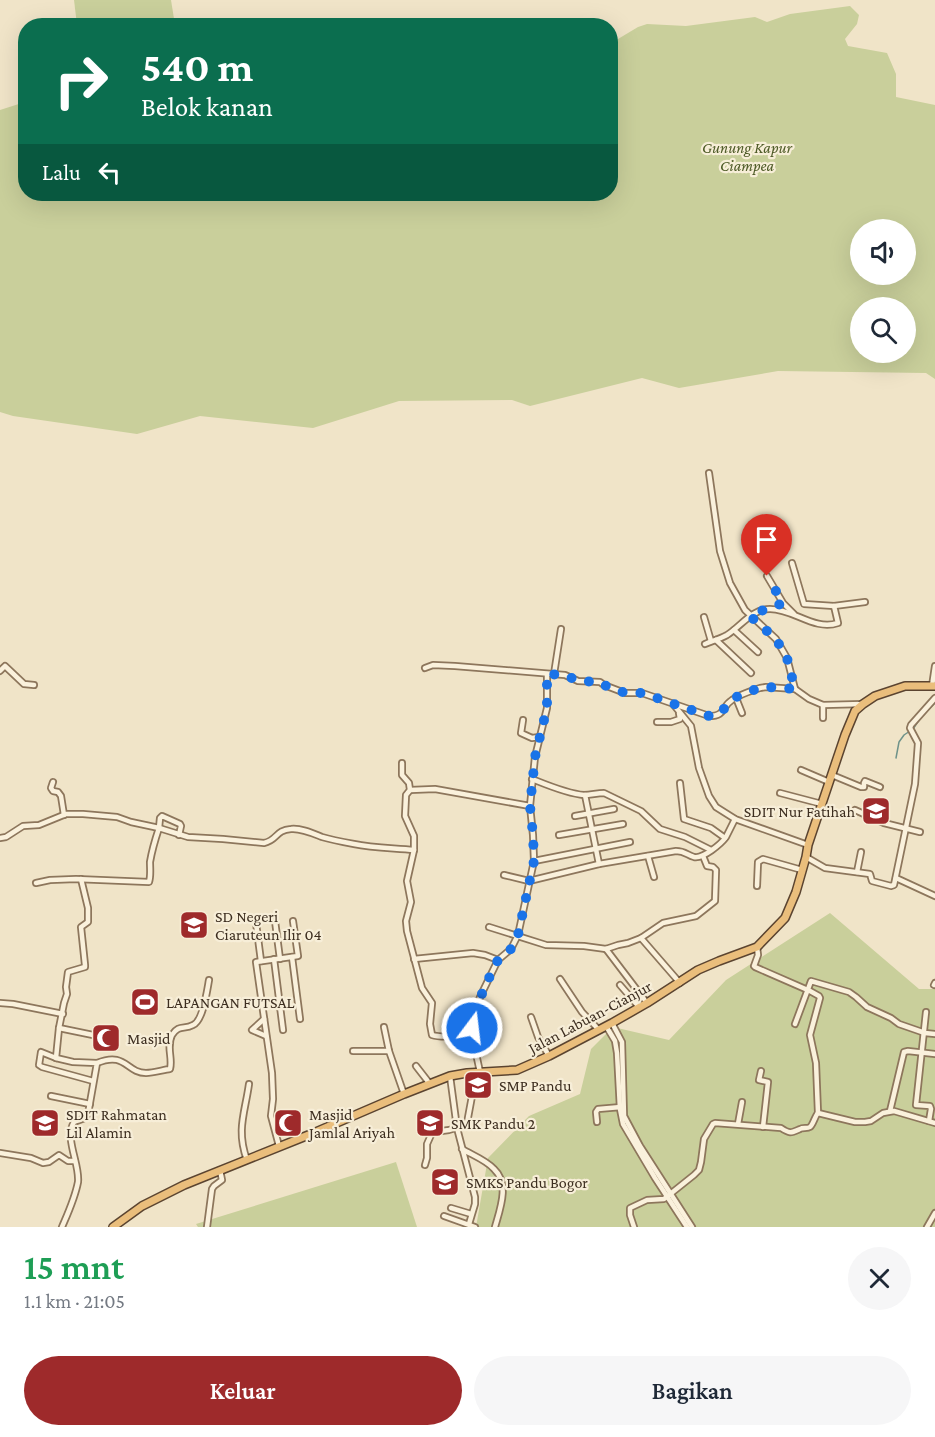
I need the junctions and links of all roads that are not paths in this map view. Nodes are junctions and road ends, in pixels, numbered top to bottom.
1 (709, 473) dead end
2 (792, 563) dead end
3 (767, 576) dead end
4 (865, 602) dead end
5 (783, 603) junction
6 (834, 606) junction
7 (770, 609) junction
8 (750, 616) junction
9 (796, 616) junction
10 (704, 617) dead end
11 (561, 629) dead end
12 (734, 630) junction
13 (714, 641) junction
14 (705, 644) dead end
15 (758, 652) dead end
16 (935, 666) edge
17 (425, 668) dead end
18 (0, 671) edge
19 (752, 673) dead end
20 (547, 674) junction
21 (554, 674) junction
22 (34, 685) dead end
23 (934, 686) edge
24 (795, 689) junction
25 (736, 698) junction
26 (935, 699) edge
27 (673, 704) junction
28 (863, 704) junction
29 (823, 705) junction
30 (679, 713) junction
31 (742, 713) dead end
32 (823, 718) dead end
33 (523, 720) dead end
34 (657, 722) dead end
35 (539, 737) junction
36 (402, 763) dead end
37 (801, 770) dead end
38 (532, 779) junction
39 (831, 779) junction
40 (53, 782) dead end
41 (680, 783) dead end
42 (880, 787) dead end
43 (410, 790) junction
44 (780, 793) dead end
45 (585, 795) junction
46 (822, 804) junction
47 (530, 806) junction
48 (614, 809) dead end
49 (855, 810) dead end
50 (589, 813) junction
51 (64, 815) junction
52 (575, 816) dead end
53 (735, 819) junction
54 (623, 824) dead end
55 (159, 828) junction
56 (907, 828) junction
57 (592, 830) junction
58 (920, 832) dead end
59 (179, 835) junction
60 (559, 835) dead end
61 (0, 838) edge
62 (725, 838) junction
63 (630, 842) dead end
64 (808, 845) junction
65 (596, 849) junction
66 (414, 850) junction
67 (711, 850) junction
68 (861, 852) dead end
69 (648, 856) junction
70 (703, 856) junction
71 (806, 857) junction
72 (534, 861) junction
73 (599, 864) junction
74 (802, 870) junction
75 (857, 872) junction
76 (504, 876) dead end
77 (654, 877) dead end
78 (896, 878) junction
79 (81, 879) junction
80 (529, 881) junction
81 (36, 883) dead end
82 (757, 886) dead end
83 (935, 896) edge
84 (275, 921) dead end
85 (294, 921) dead end
86 (256, 923) dead end
87 (489, 927) dead end
88 (518, 935) junction
89 (641, 938) junction
90 (757, 947) junction
91 (606, 949) junction
92 (292, 957) junction
93 (277, 959) junction
94 (414, 959) junction
95 (498, 960) junction
96 (261, 961) junction
97 (209, 980) dead end
98 (560, 980) dead end
99 (680, 982) junction
100 (620, 985) dead end
101 (807, 989) junction
102 (0, 1003) edge
103 (647, 1003) junction
104 (639, 1007) junction
105 (926, 1012) dead end
106 (63, 1014) junction
107 (531, 1017) dead end
108 (264, 1019) junction
109 (300, 1019) dead end
110 (795, 1024) dead end
111 (605, 1026) junction
112 (384, 1027) dead end
113 (59, 1028) junction
114 (283, 1030) dead end
115 (925, 1033) junction
116 (935, 1034) edge
117 (93, 1035) dead end
118 (472, 1035) junction
119 (266, 1036) junction
120 (353, 1051) dead end
121 (389, 1051) junction
122 (922, 1052) junction
123 (935, 1054) edge
124 (549, 1056) junction
125 (56, 1058) junction
126 (98, 1062) junction
127 (416, 1066) dead end
128 (761, 1071) dead end
129 (480, 1072) junction
130 (470, 1073) junction
131 (450, 1076) junction
132 (93, 1080) junction
133 (249, 1084) dead end
134 (430, 1084) junction
135 (404, 1094) junction
136 (51, 1096) dead end
137 (742, 1102) dead end
138 (90, 1104) junction
139 (622, 1107) junction
140 (890, 1111) junction
141 (818, 1113) junction
142 (929, 1121) junction
143 (597, 1122) dead end
144 (935, 1123) edge
145 (738, 1124) junction
146 (763, 1127) junction
147 (457, 1128) junction
148 (279, 1146) junction
149 (462, 1149) junction
150 (0, 1153) edge
151 (247, 1160) junction
152 (75, 1161) junction
153 (425, 1164) dead end
154 (220, 1170) junction
155 (669, 1195) junction
156 (451, 1208) dead end
157 (935, 1213) edge
158 (471, 1214) junction
159 (444, 1216) dead end
160 (469, 1224) junction
161 (689, 1226) edge
162 (62, 1227) edge
163 (115, 1227) edge
164 (207, 1227) edge
165 (475, 1227) edge
166 (495, 1227) edge
167 (634, 1227) edge
168 (927, 1227) edge

1 - 8 street
2 - 6 street
3 - 5 street
4 - 6 street
5 - 7 street
5 - 9 street
6 - 9 street
7 - 8 street
7 - 9 street
8 - 12 street
8 - 24 street
10 - 13 street
11 - 21 street
12 - 13 street
12 - 15 street
13 - 14 street
13 - 19 street
16 - 23 street
17 - 20 street
18 - 22 street
20 - 21 street
20 - 35 street
21 - 27 street
23 - 28 highway
24 - 25 street
24 - 29 street
25 - 27 street
25 - 31 street
26 - 56 street
27 - 30 street
28 - 29 street
28 - 39 highway, Jalan Labuan-Cianjur
29 - 32 street
30 - 34 street
30 - 53 street
33 - 35 street
35 - 38 street
36 - 43 street
37 - 39 street
38 - 45 street
38 - 47 street
39 - 42 street
39 - 46 highway, Jalan Labuan-Cianjur
40 - 51 street
41 - 62 street
43 - 47 street
43 - 66 street
44 - 46 street
45 - 50 street
45 - 67 street
46 - 64 highway, Jalan Labuan-Cianjur
47 - 72 street
48 - 50 street
49 - 56 street
50 - 52 street
50 - 57 street
51 - 55 street
51 - 61 street
53 - 62 street
53 - 64 street
54 - 57 street
55 - 59 street
55 - 59 street
55 - 79 street
56 - 58 street
56 - 78 street
57 - 60 street
57 - 65 street
59 - 66 street
62 - 67 street
63 - 65 street
64 - 71 highway, Jalan Labuan-Cianjur
65 - 72 street
65 - 73 street
66 - 94 street
67 - 70 street
68 - 75 street
69 - 70 street
69 - 73 street
69 - 77 street
70 - 89 street
71 - 74 highway, Jalan Labuan-Cianjur
71 - 75 street
72 - 80 street
73 - 80 street
74 - 82 street
74 - 90 highway, Jalan Labuan-Cianjur
75 - 78 street
76 - 80 street
78 - 83 street
79 - 81 street
79 - 106 street
80 - 88 street
84 - 93 street
85 - 92 street
86 - 96 street
87 - 88 street
88 - 91 street
88 - 95 street
89 - 91 street
89 - 99 street
90 - 99 highway, Jalan Labuan-Cianjur
90 - 101 street
91 - 103 street
92 - 93 street
92 - 109 street
93 - 96 street
93 - 114 street
94 - 95 street
94 - 118 street
95 - 118 street
96 - 108 street
97 - 126 street
98 - 111 street
99 - 103 highway, Jalan Labuan-Cianjur
100 - 104 street
101 - 110 street
101 - 115 street
101 - 141 street
102 - 106 street
103 - 104 highway, Jalan Labuan-Cianjur
104 - 111 highway, Jalan Labuan-Cianjur
105 - 115 street
106 - 113 street
107 - 124 street
108 - 119 street
108 - 119 street
111 - 124 highway, Jalan Labuan-Cianjur
111 - 139 street
112 - 121 street
113 - 117 street
113 - 125 street
115 - 116 street
115 - 122 street
118 - 129 street
119 - 148 street
120 - 121 street
121 - 135 street
122 - 123 street
122 - 140 street
122 - 142 street
124 - 129 highway, Jalan Labuan-Cianjur
125 - 126 street
125 - 132 street
126 - 132 street
127 - 134 street
128 - 146 street
129 - 130 highway, Jalan Labuan-Cianjur
130 - 131 highway, Jalan Labuan-Cianjur
130 - 147 street
131 - 134 highway, Jalan Labuan-Cianjur
131 - 147 street
132 - 138 street
133 - 151 street
134 - 135 highway, Jalan Labuan-Cianjur
135 - 148 highway, Jalan Labuan-Cianjur
136 - 138 street
137 - 145 street
138 - 152 street
139 - 143 street
139 - 155 street
140 - 141 street
140 - 142 street
141 - 146 street
142 - 144 street
145 - 146 street
145 - 155 street
147 - 149 street
147 - 153 street
148 - 151 highway, Jalan Labuan-Cianjur
149 - 158 street
149 - 166 street
150 - 152 street
151 - 154 highway, Jalan Labuan-Cianjur
152 - 162 street
154 - 163 highway, Jalan Labuan-Cianjur
154 - 164 street
155 - 161 street
155 - 167 street
156 - 158 street
157 - 168 street
158 - 160 street
159 - 160 street
160 - 165 street

